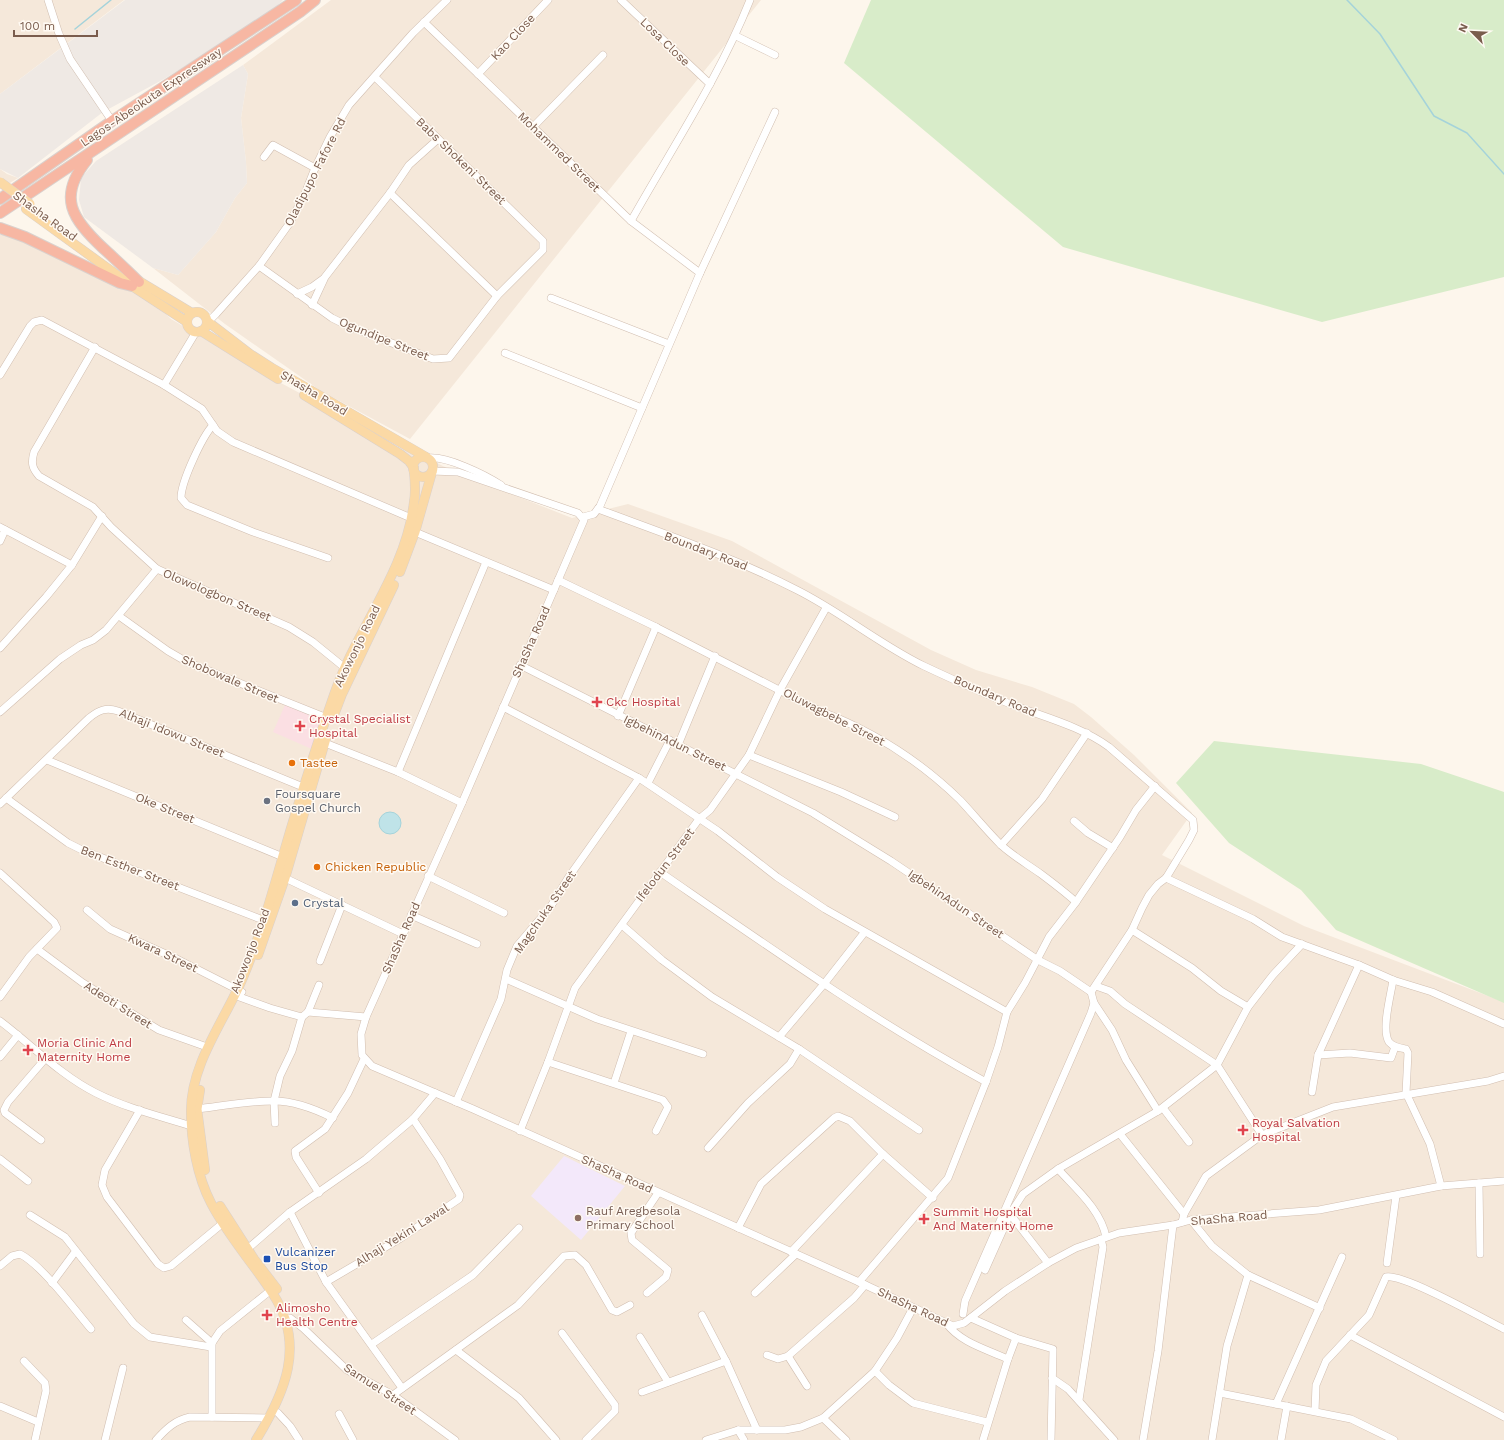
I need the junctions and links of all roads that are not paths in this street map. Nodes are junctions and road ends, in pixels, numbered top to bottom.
1 (48, 0) edge
2 (296, 0) edge
3 (315, 0) edge
4 (446, 0) edge
5 (548, 0) edge
6 (621, 0) edge
7 (750, 0) edge
8 (424, 22) junction
9 (736, 36) junction
10 (603, 55) dead end
11 (775, 55) dead end
12 (478, 74) junction
13 (375, 77) junction
14 (710, 84) junction
15 (775, 112) dead end
16 (112, 121) junction
17 (533, 127) junction
18 (438, 139) junction
19 (92, 153) junction
20 (264, 157) dead end
21 (315, 168) junction
22 (0, 182) edge
23 (0, 189) edge
24 (390, 193) junction
25 (0, 199) edge
26 (28, 207) junction
27 (0, 213) edge
28 (631, 221) junction
29 (0, 228) edge
30 (544, 246) joint
31 (259, 266) junction
32 (700, 273) junction
33 (325, 277) junction
34 (135, 284) junction
35 (297, 294) junction
36 (497, 296) junction
37 (551, 298) dead end
38 (312, 305) junction
39 (192, 313) junction
40 (207, 320) junction
41 (187, 322) junction
42 (199, 331) junction
43 (669, 344) junction
44 (95, 347) junction
45 (505, 353) dead end
46 (0, 375) edge
47 (164, 385) junction
48 (642, 408) junction
49 (212, 426) junction
50 (427, 458) junction
51 (414, 469) junction
52 (432, 471) junction
53 (506, 488) junction
54 (598, 509) junction
55 (102, 516) junction
56 (583, 517) junction
57 (411, 518) junction
58 (3, 528) edge
59 (415, 532) junction
60 (0, 541) edge
61 (328, 558) dead end
62 (486, 562) junction
63 (72, 565) junction
64 (157, 569) junction
65 (558, 580) junction
66 (554, 590) junction
67 (826, 608) junction
68 (119, 616) junction
69 (656, 627) junction
70 (0, 648) edge
71 (715, 656) junction
72 (350, 664) junction
73 (520, 665) junction
74 (780, 690) junction
75 (503, 707) junction
76 (0, 712) edge
77 (618, 716) junction
78 (327, 718) junction
79 (1087, 733) junction
80 (670, 740) junction
81 (325, 743) junction
82 (678, 744) junction
83 (748, 755) junction
84 (47, 760) junction
85 (398, 772) junction
86 (737, 773) junction
87 (639, 778) junction
88 (648, 783) junction
89 (1155, 786) junction
90 (303, 787) junction
91 (6, 798) junction
92 (462, 803) junction
93 (0, 804) edge
94 (896, 817) dead end
95 (699, 819) junction
96 (1074, 821) dead end
97 (1001, 845) junction
98 (1113, 848) junction
99 (289, 849) junction
100 (283, 857) junction
101 (660, 872) junction
102 (0, 873) edge
103 (428, 876) junction
104 (285, 878) junction
105 (1166, 878) junction
106 (1076, 902) junction
107 (342, 905) junction
108 (86, 910) dead end
109 (504, 913) dead end
110 (411, 915) junction
111 (263, 920) junction
112 (622, 925) junction
113 (1132, 930) junction
114 (864, 933) junction
115 (403, 934) junction
116 (476, 944) dead end
117 (1302, 944) junction
118 (37, 949) junction
119 (1038, 960) junction
120 (320, 961) dead end
121 (1359, 965) junction
122 (506, 979) junction
123 (1393, 980) junction
124 (320, 984) dead end
125 (824, 984) junction
126 (1096, 986) junction
127 (1091, 992) junction
128 (238, 994) junction
129 (0, 997) edge
130 (1094, 1003) junction
131 (568, 1007) junction
132 (1248, 1007) junction
133 (1007, 1012) junction
134 (305, 1014) junction
135 (366, 1017) junction
136 (0, 1021) edge
137 (1504, 1024) edge
138 (631, 1031) junction
139 (18, 1035) junction
140 (780, 1037) junction
141 (207, 1047) junction
142 (1395, 1047) junction
143 (799, 1049) junction
144 (703, 1054) dead end
145 (1318, 1055) junction
146 (0, 1057) edge
147 (45, 1059) junction
148 (364, 1059) junction
149 (548, 1062) junction
150 (1217, 1065) junction
151 (1504, 1076) edge
152 (986, 1082) junction
153 (614, 1083) junction
154 (435, 1092) junction
155 (1312, 1092) dead end
156 (1406, 1093) junction
157 (274, 1101) junction
158 (456, 1102) junction
159 (197, 1109) junction
160 (140, 1110) junction
161 (1160, 1110) junction
162 (333, 1118) junction
163 (413, 1119) junction
164 (275, 1123) dead end
165 (191, 1126) junction
166 (919, 1130) dead end
167 (520, 1131) junction
168 (656, 1131) dead end
169 (1120, 1134) junction
170 (1262, 1135) junction
171 (41, 1140) dead end
172 (1189, 1142) dead end
173 (708, 1148) dead end
174 (883, 1154) junction
175 (2, 1163) edge
176 (1058, 1169) junction
177 (28, 1181) dead end
178 (1504, 1181) edge
179 (1479, 1183) junction
180 (1441, 1186) junction
181 (319, 1193) junction
182 (658, 1193) junction
183 (1396, 1196) junction
184 (933, 1198) junction
185 (1009, 1205) junction
186 (290, 1212) junction
187 (1010, 1214) junction
188 (1184, 1214) junction
189 (30, 1215) dead end
190 (1191, 1220) junction
191 (1182, 1222) junction
192 (222, 1223) junction
193 (1174, 1225) junction
194 (519, 1228) dead end
195 (738, 1228) junction
196 (1103, 1238) junction
197 (246, 1250) junction
198 (75, 1252) junction
199 (794, 1253) junction
200 (1480, 1254) dead end
201 (1342, 1257) dead end
202 (1048, 1263) junction
203 (1387, 1263) dead end
204 (0, 1266) edge
205 (982, 1271) junction
206 (1248, 1275) junction
207 (326, 1282) junction
208 (52, 1283) junction
209 (862, 1283) junction
210 (271, 1290) junction
211 (647, 1293) dead end
212 (755, 1293) dead end
213 (630, 1305) dead end
214 (913, 1308) junction
215 (1320, 1308) junction
216 (964, 1314) junction
217 (702, 1315) dead end
218 (288, 1318) junction
219 (971, 1318) junction
220 (186, 1320) dead end
221 (945, 1321) junction
222 (958, 1326) junction
223 (91, 1329) dead end
224 (1504, 1329) edge
225 (562, 1333) dead end
226 (1350, 1335) junction
227 (640, 1337) dead end
228 (1016, 1338) junction
229 (372, 1344) junction
230 (212, 1345) junction
231 (456, 1350) junction
232 (767, 1355) dead end
233 (788, 1356) junction
234 (1008, 1359) junction
235 (24, 1361) dead end
236 (726, 1361) junction
237 (123, 1368) dead end
238 (875, 1371) junction
239 (1052, 1378) junction
240 (668, 1382) junction
241 (807, 1386) dead end
242 (402, 1388) junction
243 (642, 1392) dead end
244 (1220, 1393) junction
245 (393, 1396) junction
246 (1079, 1400) junction
247 (1276, 1404) junction
248 (0, 1406) edge
249 (1287, 1406) junction
250 (1315, 1411) junction
251 (278, 1413) junction
252 (339, 1414) dead end
253 (212, 1417) junction
254 (1504, 1417) edge
255 (269, 1418) junction
256 (823, 1418) junction
257 (38, 1422) junction
258 (987, 1422) junction
259 (738, 1430) junction
260 (757, 1430) junction
261 (35, 1440) edge
262 (105, 1440) edge
263 (156, 1440) edge
264 (256, 1440) edge
265 (261, 1440) edge
266 (299, 1440) edge
267 (353, 1440) edge
268 (455, 1440) edge
269 (556, 1440) edge
270 (586, 1440) edge
271 (706, 1440) edge
272 (744, 1440) edge
273 (846, 1440) edge
274 (983, 1440) edge
275 (1051, 1440) edge
276 (1114, 1440) edge
277 (1143, 1440) edge
278 (1212, 1440) edge
279 (1280, 1440) edge
280 (1394, 1440) edge

1 - 16 street
2 - 16 highway, Lagos-Abeokuta Expressway
3 - 19 highway, Lagos-Abeokuta Expressway
4 - 8 street, Oladipupo Fafore Rd
5 - 12 street, Kao Close
6 - 14 street, Losa Close
7 - 9 street
8 - 12 street, Mohammed Street
8 - 13 street, Oladipupo Fafore Rd
9 - 11 street
9 - 14 street
10 - 17 street
12 - 17 street, Mohammed Street
13 - 18 street, Babs Shokeni Street
13 - 21 street, Oladipupo Fafore Rd
14 - 28 street
15 - 32 street
16 - 25 highway, Lagos-Abeokuta Expressway
17 - 28 street, Mohammed Street
18 - 24 street
18 - 30 street, Babs Shokeni Street
19 - 27 highway, Lagos-Abeokuta Expressway
19 - 34 highway
20 - 21 street
21 - 31 street, Oladipupo Fafore Rd
22 - 26 main road, Shasha Road, bridge
23 - 26 main road, Shasha Road
24 - 33 street
24 - 36 street
26 - 34 main road, Shasha Road
28 - 32 street, Mohammed Street
29 - 34 highway
30 - 36 street, Ogundipe Street
31 - 35 street, Ogundipe Street
31 - 40 street, Oladipupo Fafore Rd
32 - 43 street
33 - 35 street
33 - 38 street
34 - 39 main road, Shasha Road
34 - 41 main road, Shasha Road
35 - 38 street, Ogundipe Street
36 - 38 street, Ogundipe Street
37 - 43 street
39 - 40 main road
39 - 41 main road
40 - 42 main road
40 - 50 main road, Shasha Road
41 - 42 main road
42 - 47 street
42 - 51 main road, Shasha Road
43 - 48 street
44 - 46 street
44 - 47 street
44 - 55 street, Olowologbon Street
45 - 48 street
47 - 49 street
48 - 54 street
49 - 57 street
49 - 61 street
50 - 51 main road
50 - 52 main road
50 - 53 street
51 - 52 main road
51 - 57 main road, Akowonjo Road
52 - 53 street
52 - 59 main road, Akowonjo Road
53 - 56 street
54 - 56 street
54 - 67 street, Boundary Road
55 - 63 street
55 - 64 street, Olowologbon Street
56 - 65 street, ShaSha Road
57 - 72 main road, Akowonjo Road
58 - 60 street
58 - 63 street
59 - 62 street
59 - 72 main road, Akowonjo Road
62 - 66 street
62 - 85 street
63 - 70 street
64 - 68 street
64 - 72 street, Olowologbon Street
65 - 66 street, ShaSha Road
65 - 69 street, Oluwagbebe Street
66 - 73 street, ShaSha Road
67 - 74 street, Ifelodun Street
67 - 79 street, Boundary Road
68 - 76 street
68 - 78 street, Shobowale Street
69 - 71 street, Oluwagbebe Street
69 - 77 street
71 - 74 street, Oluwagbebe Street
71 - 82 street
72 - 78 main road, Akowonjo Road
72 - 81 main road, Akowonjo Road
73 - 75 street, ShaSha Road
73 - 77 street, IgbehinAdun Street
74 - 83 street, Ifelodun Street
74 - 97 street, Oluwagbebe Street
75 - 87 street
75 - 92 street, ShaSha Road
77 - 80 street, IgbehinAdun Street
78 - 90 main road, Akowonjo Road
79 - 89 street, Boundary Road
79 - 97 street
80 - 82 street, IgbehinAdun Street
80 - 88 street
81 - 85 street
81 - 99 main road, Akowonjo Road
82 - 86 street, IgbehinAdun Street
83 - 86 street, Ifelodun Street
83 - 94 street
84 - 90 street, Alhaji Idowu Street
84 - 91 street, Alhaji Idowu Street
84 - 100 street, Oke Street
85 - 92 street
86 - 95 street, Ifelodun Street
86 - 119 street, IgbehinAdun Street
87 - 88 street
87 - 122 street, Magchuka Street
88 - 95 street
89 - 98 street
89 - 105 street, Boundary Road
90 - 99 main road, Akowonjo Road
91 - 93 street, Alhaji Idowu Street
91 - 111 street, Ben Esther Street
92 - 103 street, ShaSha Road
95 - 101 street, Ifelodun Street
95 - 114 street
96 - 98 street
97 - 106 street, Oluwagbebe Street
98 - 106 street
99 - 100 main road, Akowonjo Road
99 - 104 main road, Akowonjo Road
100 - 111 main road, Akowonjo Road
101 - 112 street, Ifelodun Street
101 - 125 street
102 - 118 street
103 - 109 street
103 - 110 street, ShaSha Road
104 - 107 street
104 - 128 main road, Akowonjo Road
105 - 113 street, Boundary Road
105 - 117 street
106 - 119 street
107 - 115 street
107 - 120 street
108 - 128 street, Kwara Street
110 - 115 street, ShaSha Road
110 - 116 street
111 - 128 main road, Akowonjo Road
112 - 131 street, Ifelodun Street
112 - 140 street
113 - 126 street, Boundary Road
113 - 132 street
114 - 125 street
114 - 133 street
115 - 135 street, ShaSha Road
117 - 121 street
117 - 132 street
118 - 129 street
118 - 141 street, Adeoti Street
119 - 127 street, IgbehinAdun Street
119 - 133 street
121 - 123 street
121 - 145 street
122 - 131 street
122 - 158 street, Magchuka Street
123 - 137 street
123 - 142 street
124 - 134 street
125 - 140 street
125 - 152 street
126 - 127 street, Boundary Road
126 - 150 street
127 - 130 street
128 - 134 street, Kwara Street
128 - 141 main road, Akowonjo Road
128 - 159 main road, Akowonjo Road
130 - 161 street
130 - 185 street
131 - 138 street
131 - 149 street, Ifelodun Street
132 - 150 street
133 - 152 street
134 - 135 street, Kwara Street
134 - 157 street
135 - 148 street, ShaSha Road
136 - 139 street
138 - 144 street
138 - 153 street
139 - 146 street
139 - 147 street
140 - 143 street
141 - 165 main road, Akowonjo Road
142 - 145 street
142 - 156 street
143 - 166 street
143 - 173 street
145 - 155 street
147 - 160 street
147 - 171 street
148 - 154 street, ShaSha Road
148 - 162 street
149 - 153 street
149 - 167 street, Ifelodun Street
150 - 161 street
150 - 170 street
151 - 156 street
152 - 184 street
153 - 168 street
154 - 158 street, ShaSha Road
154 - 163 street
156 - 170 street
156 - 180 street
157 - 159 street
157 - 162 street
157 - 164 street
158 - 167 street, ShaSha Road
159 - 197 main road, Akowonjo Road
160 - 165 street
160 - 192 street
161 - 169 street
161 - 172 street
162 - 181 street
163 - 181 street
163 - 207 street, Alhaji Yekini Lawal
165 - 192 main road, Akowonjo Road
167 - 182 street, ShaSha Road
169 - 176 street
169 - 188 street
170 - 188 street
174 - 184 street
174 - 195 street
174 - 199 street
175 - 177 street
176 - 187 street
176 - 196 street
178 - 179 street, ShaSha Road
179 - 180 street, ShaSha Road
179 - 200 street
180 - 183 street, ShaSha Road
181 - 186 street
182 - 195 street, ShaSha Road
182 - 211 street
183 - 190 street, ShaSha Road
183 - 203 street
184 - 209 street
185 - 187 street
185 - 205 street
186 - 197 street
186 - 207 street
187 - 202 street
187 - 205 street
188 - 191 street
189 - 198 street
190 - 191 street, ShaSha Road
190 - 206 street
191 - 193 street, ShaSha Road
192 - 197 main road, Akowonjo Road
193 - 196 street, ShaSha Road
193 - 277 street
194 - 229 street
195 - 199 street, ShaSha Road
196 - 202 street, ShaSha Road
196 - 246 street
197 - 210 main road, Akowonjo Road
197 - 218 main road, Akowonjo Road
198 - 208 street
198 - 230 street
199 - 209 street, ShaSha Road
199 - 212 street
201 - 215 street
202 - 219 street, ShaSha Road
204 - 208 street
205 - 216 street
205 - 216 street
206 - 215 street
206 - 244 street
207 - 229 street
208 - 223 street
209 - 214 street, ShaSha Road
209 - 233 street
210 - 218 main road, Akowonjo Road
210 - 230 street
213 - 231 street
214 - 221 street, ShaSha Road
214 - 238 street
215 - 247 street
216 - 222 street
217 - 236 street
218 - 245 street, Samuel Street
218 - 251 main road, Akowonjo Road
218 - 255 main road, Akowonjo Road
219 - 222 street, ShaSha Road
219 - 228 street
220 - 230 street
221 - 222 street, ShaSha Road
221 - 234 street
224 - 226 street
225 - 270 street
226 - 250 street
226 - 254 street
227 - 240 street
228 - 234 street
228 - 239 street
229 - 242 street
230 - 253 street
231 - 242 street
231 - 269 street
232 - 233 street
233 - 241 street
234 - 258 street
235 - 257 street
236 - 240 street
236 - 260 street
237 - 262 street
238 - 256 street
238 - 258 street
239 - 246 street
239 - 275 street
240 - 243 street
242 - 245 street
244 - 247 street
244 - 278 street
245 - 268 street, Samuel Street
246 - 276 street
247 - 249 street
248 - 257 street
249 - 250 street
249 - 279 street
250 - 280 street
251 - 265 main road, Akowonjo Road
251 - 266 street
252 - 267 street
253 - 255 street
253 - 263 street
255 - 264 main road, Akowonjo Road
256 - 260 street
256 - 273 street
257 - 261 street
258 - 274 street
259 - 260 street
259 - 271 street
259 - 272 street

